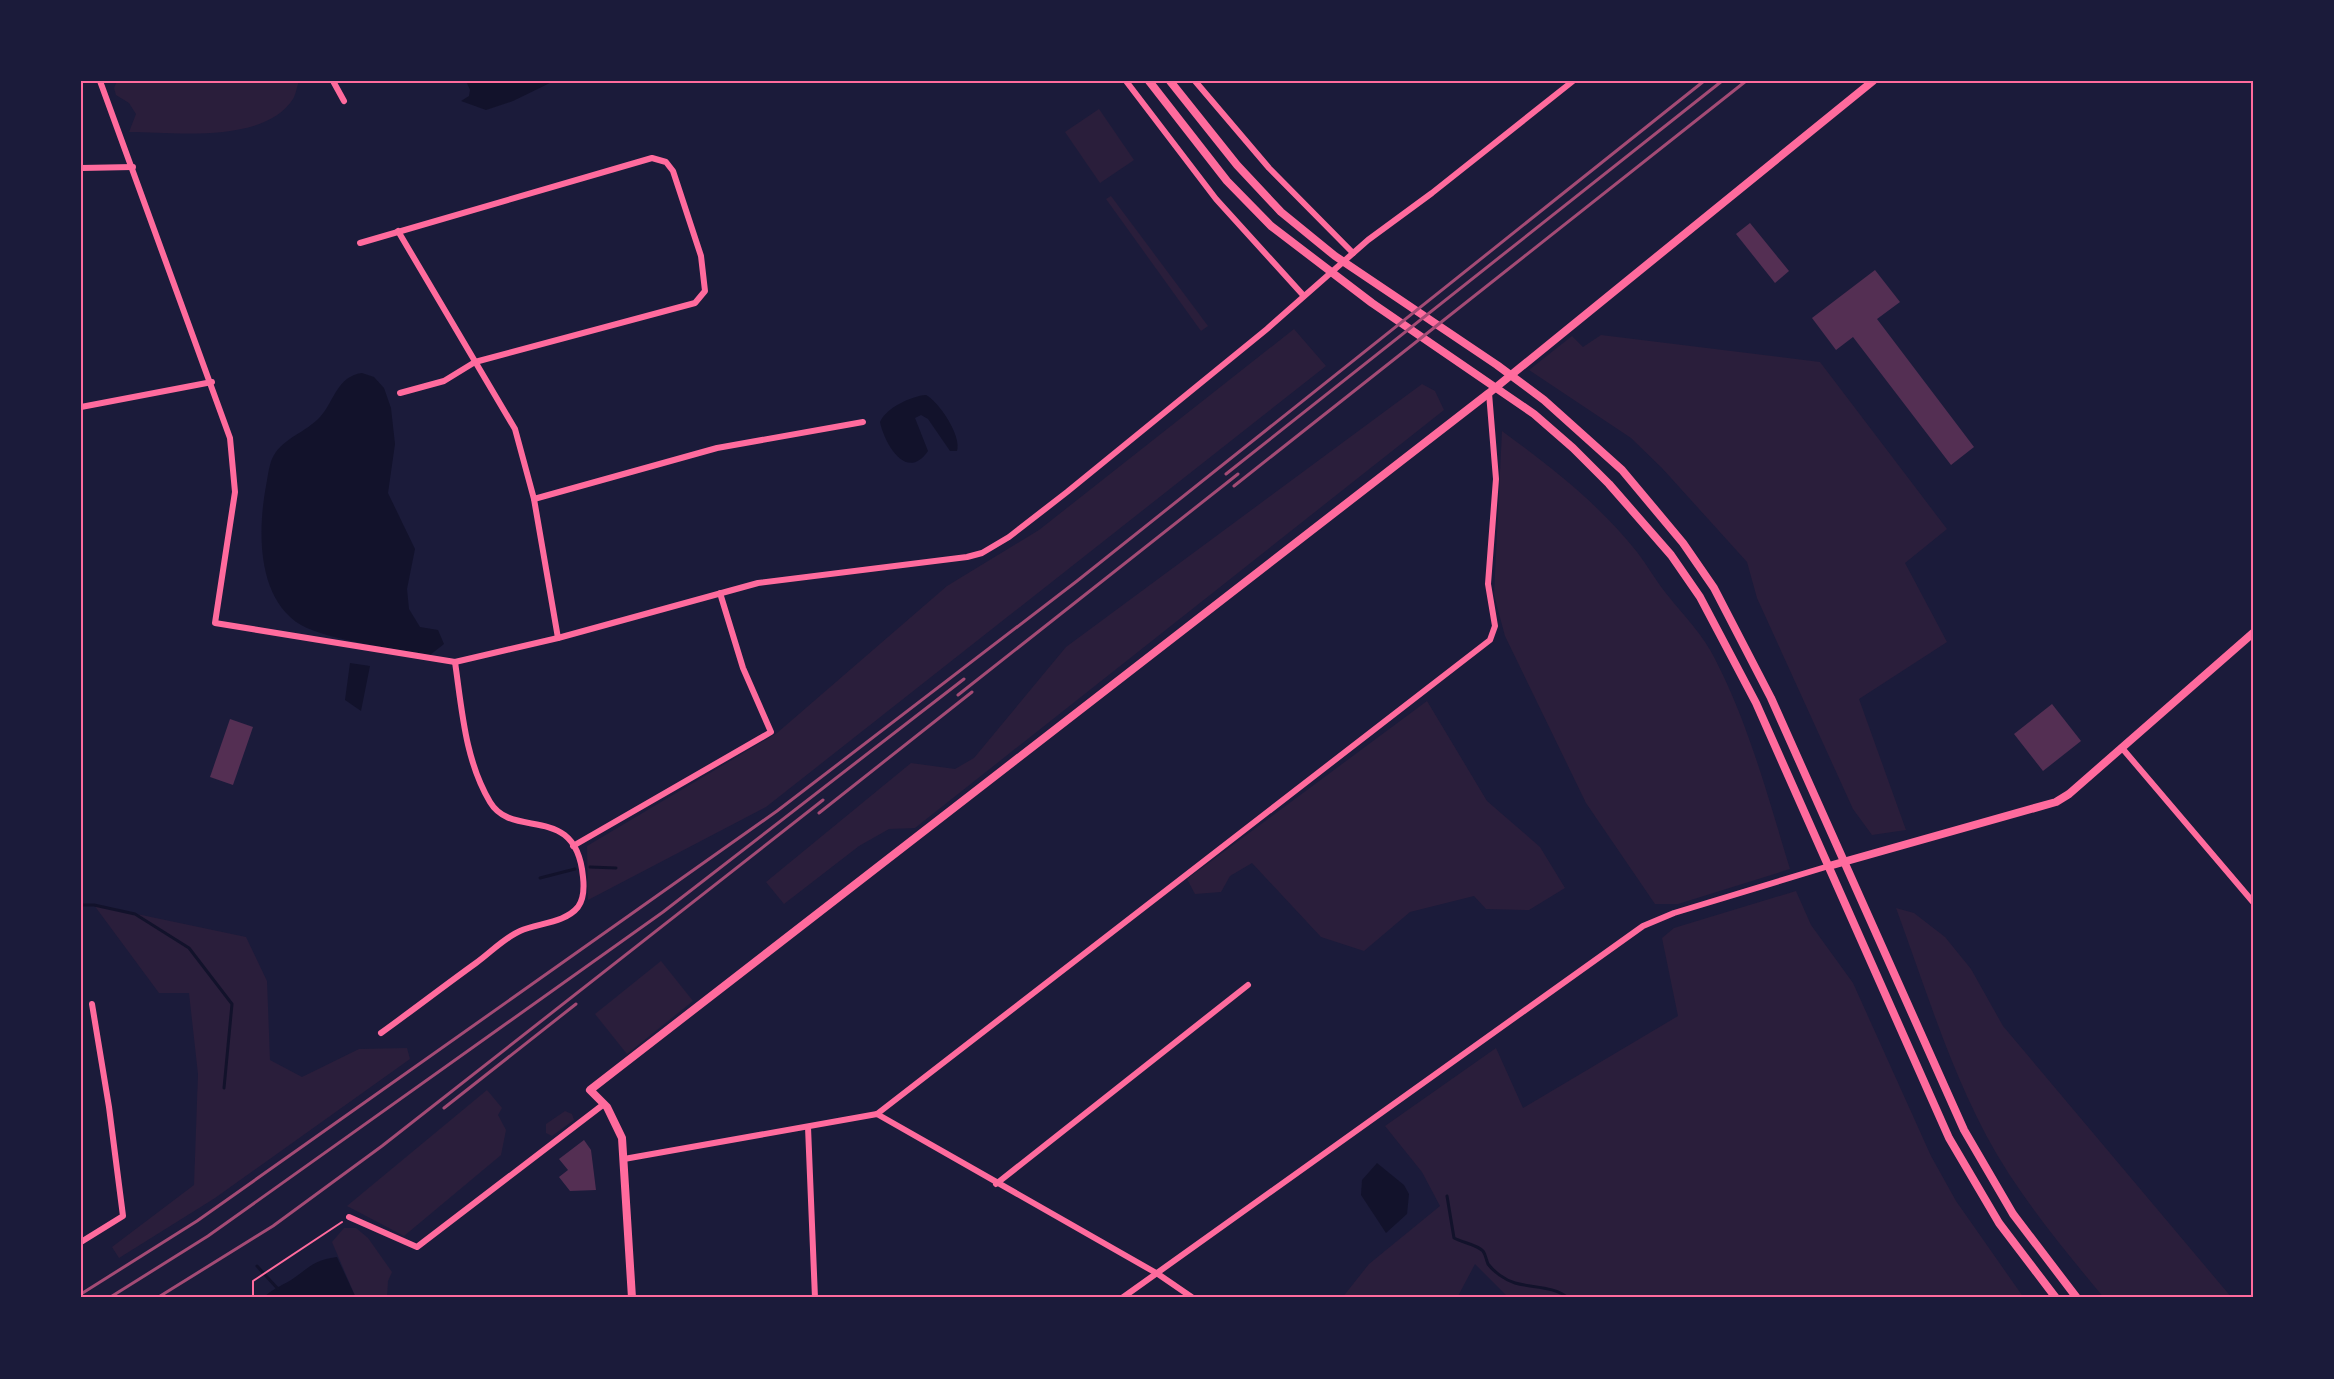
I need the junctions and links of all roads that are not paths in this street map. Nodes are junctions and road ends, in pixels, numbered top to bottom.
1 (100, 81) edge
2 (333, 81) edge
3 (1126, 81) edge
4 (1149, 81) edge
5 (1170, 81) edge
6 (1195, 81) edge
7 (1573, 81) edge
8 (1873, 81) edge
9 (344, 101) dead end
10 (133, 167) junction
11 (81, 168) edge
12 (398, 231) junction
13 (360, 243) dead end
14 (1353, 253) junction
15 (1303, 295) junction
16 (475, 362) junction
17 (212, 382) junction
18 (400, 393) dead end
19 (1489, 393) junction
20 (81, 407) edge
21 (863, 422) dead end
22 (534, 499) junction
23 (720, 593) junction
24 (2253, 633) edge
25 (558, 638) junction
26 (455, 662) junction
27 (2122, 748) junction
28 (573, 846) junction
29 (1845, 862) junction
30 (1829, 867) junction
31 (2253, 902) edge
32 (1248, 986) dead end
33 (92, 1004) dead end
34 (381, 1033) dead end
35 (604, 1104) junction
36 (877, 1114) junction
37 (808, 1127) junction
38 (624, 1159) junction
39 (996, 1184) junction
40 (349, 1217) road end
41 (81, 1242) edge
42 (1158, 1274) junction
43 (632, 1298) edge
44 (815, 1298) edge
45 (1122, 1298) edge
46 (1194, 1298) edge
47 (2056, 1298) edge
48 (2078, 1298) edge

1 - 10 street
2 - 9 street
3 - 15 street
4 - 30 street
5 - 29 street
6 - 14 street
7 - 14 street
8 - 19 street
10 - 11 street
10 - 17 street
12 - 13 street
12 - 16 street
12 - 16 street
14 - 15 street
15 - 23 street
16 - 18 street
16 - 22 street
17 - 20 street
17 - 26 street
19 - 35 street
19 - 36 street
21 - 22 street
22 - 25 street
23 - 25 street
23 - 28 street
24 - 27 street
25 - 26 street
26 - 28 street
27 - 29 street
27 - 31 street
28 - 34 street
29 - 30 street
29 - 48 street
30 - 42 street
30 - 47 street
32 - 39 street
33 - 41 street
35 - 38 street
35 - 40 street
36 - 37 street
36 - 39 street
37 - 38 street
37 - 44 street
38 - 43 street
39 - 42 street
42 - 45 street
42 - 46 street

